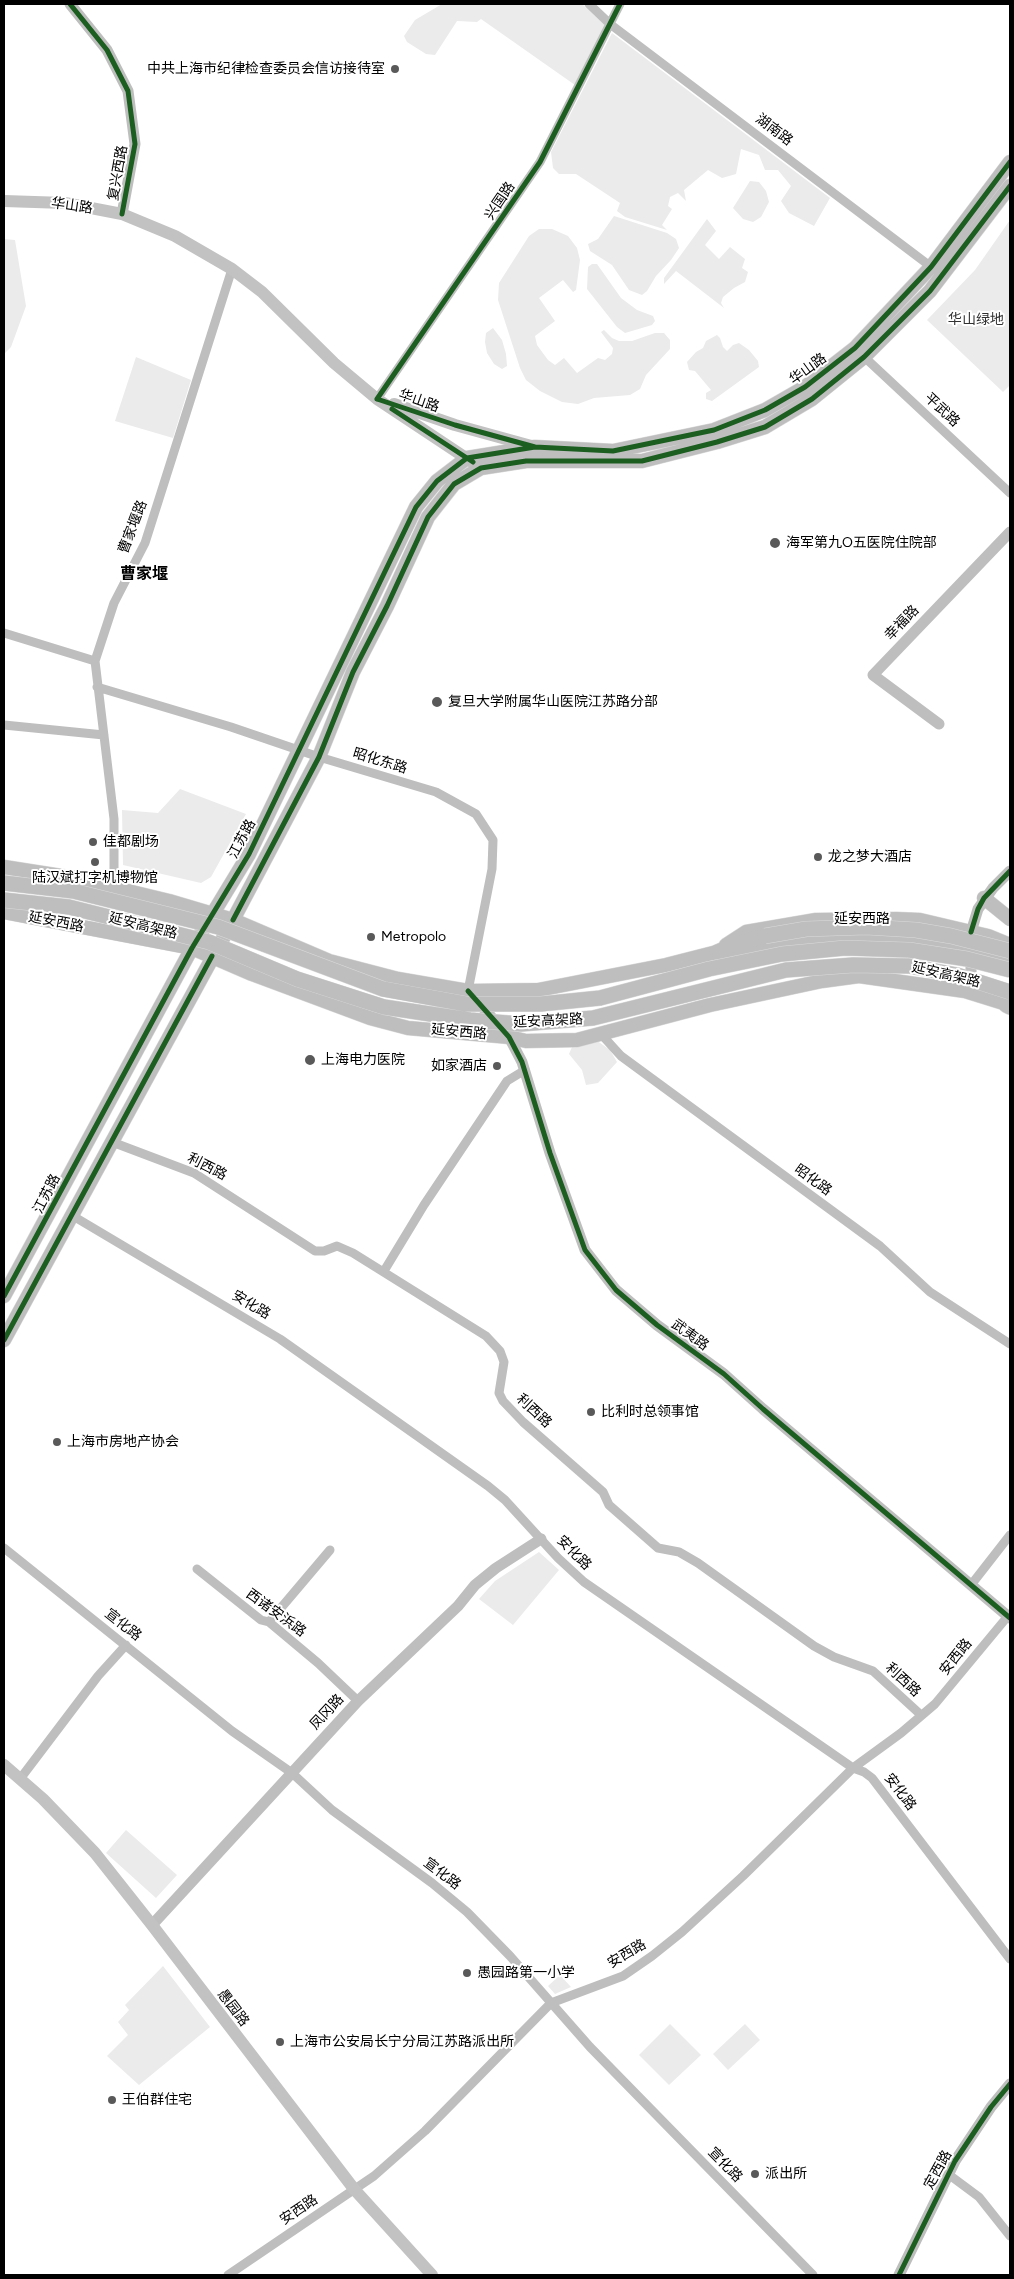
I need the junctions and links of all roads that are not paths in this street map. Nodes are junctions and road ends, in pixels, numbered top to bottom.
1 (70, 4) edge
2 (589, 4) edge
3 (620, 4) edge
4 (610, 24) junction
5 (1010, 162) edge
6 (1010, 186) edge
7 (4, 201) edge
8 (122, 214) junction
9 (931, 267) junction
10 (232, 269) junction
11 (944, 275) junction
12 (860, 352) junction
13 (377, 399) junction
14 (535, 447) junction
15 (467, 458) junction
16 (482, 468) junction
17 (1010, 493) edge
18 (1010, 532) edge
19 (4, 633) edge
20 (95, 660) junction
21 (97, 688) junction
22 (939, 724) dead end
23 (4, 725) edge
24 (104, 735) junction
25 (300, 749) junction
26 (319, 757) junction
27 (4, 867) edge
28 (1010, 871) edge
29 (4, 883) edge
30 (114, 887) junction
31 (984, 898) junction
32 (4, 900) edge
33 (4, 912) edge
34 (212, 914) junction
35 (1010, 919) edge
36 (233, 920) junction
37 (972, 932) junction
38 (1010, 945) edge
39 (192, 948) junction
40 (971, 949) junction
41 (1010, 951) edge
42 (717, 952) junction
43 (212, 956) junction
44 (1010, 961) edge
45 (1010, 970) edge
46 (468, 990) junction
47 (965, 992) junction
48 (1009, 1003) edge
49 (602, 1034) junction
50 (509, 1037) junction
51 (525, 1070) junction
52 (112, 1142) junction
53 (72, 1216) junction
54 (384, 1271) junction
55 (4, 1296) edge
56 (4, 1340) edge
57 (1010, 1344) edge
58 (1010, 1534) edge
59 (541, 1539) junction
60 (4, 1548) edge
61 (330, 1550) dead end
62 (197, 1569) dead end
63 (971, 1585) junction
64 (1009, 1617) edge
65 (270, 1622) junction
66 (126, 1645) junction
67 (358, 1701) junction
68 (921, 1715) junction
69 (4, 1765) edge
70 (853, 1768) junction
71 (292, 1774) junction
72 (20, 1780) junction
73 (152, 1925) junction
74 (1010, 1959) edge
75 (552, 2003) junction
76 (1010, 2084) edge
77 (948, 2174) junction
78 (354, 2189) junction
79 (1010, 2236) edge
80 (228, 2275) edge
81 (432, 2275) edge
82 (813, 2275) edge
83 (899, 2275) edge

1 - 8 street, 复兴西路
2 - 4 street, 湖南路
3 - 4 street, 兴国路
4 - 9 street, 湖南路
4 - 13 street, 兴国路
5 - 9 main road, 华山路
6 - 11 main road, 华山路
7 - 8 main road, 华山路
8 - 10 main road, 华山路
9 - 11 street, 湖南路
9 - 12 main road, 华山路
10 - 13 main road, 华山路
10 - 20 street, 曹家堰路
11 - 12 main road, 华山路
12 - 14 main road, 华山路
12 - 16 main road, 华山路
12 - 17 street, 平武路
13 - 14 main road, 华山路
13 - 15 main road, 华山路
14 - 15 main road, 江苏路
15 - 16 main road, 华山路
15 - 25 main road, 江苏路
16 - 26 main road
18 - 22 street, 幸福路
19 - 20 street
20 - 21 street, 曹家堰路
21 - 24 street, 曹家堰路
21 - 25 street, 昭化东路
23 - 24 street
24 - 30 street, 曹家堰路
25 - 26 street, 昭化东路
25 - 34 main road, 江苏路
26 - 36 main road
26 - 46 street, 昭化东路
27 - 30 main road, 延安西路
28 - 31 street
29 - 45 highway, 延安高架路, bridge
30 - 34 main road, 延安西路
31 - 35 main road
31 - 37 street
32 - 48 highway, 延安高架路, bridge
33 - 39 main road, 延安西路
34 - 36 main road, 延安西路
34 - 39 main road, 江苏路
36 - 43 main road
36 - 46 main road, 延安西路
37 - 38 main road, 延安西路
37 - 40 street
37 - 42 main road, 延安西路
39 - 43 main road, 延安西路
39 - 55 main road, 江苏路
40 - 42 main road, 延安西路
40 - 44 main road, 延安西路
40 - 47 street
41 - 42 highway, bridge
42 - 46 main road, 延安西路
43 - 50 main road, 延安西路
43 - 52 main road
46 - 50 street, 武夷路
47 - 48 main road, 延安西路
47 - 49 main road, 延安西路
49 - 50 main road, 延安西路
49 - 57 street, 昭化路
50 - 51 street, 武夷路
51 - 54 street
51 - 63 street, 武夷路
52 - 53 main road
52 - 54 street, 利西路
53 - 56 main road
53 - 59 street, 安化路
54 - 68 street, 利西路
58 - 63 street
59 - 67 street, 凤冈路
59 - 70 street, 安化路
60 - 66 street, 宣化路
61 - 65 street
62 - 65 street, 西诸安浜路
63 - 64 street, 武夷路
64 - 68 street, 安西路
65 - 67 street, 西诸安浜路
66 - 71 street, 宣化路
66 - 72 street
67 - 71 street, 凤冈路
68 - 70 street, 安西路
69 - 72 main road, 愚园路
70 - 74 street, 安化路
70 - 75 street, 安西路
71 - 73 street, 凤冈路
71 - 75 street, 宣化路
72 - 73 main road, 愚园路
73 - 78 main road, 愚园路
75 - 78 street, 安西路
75 - 82 street, 宣化路
76 - 77 street, 定西路
77 - 79 street
77 - 83 street, 定西路
78 - 80 street, 安西路
78 - 81 main road, 愚园路

